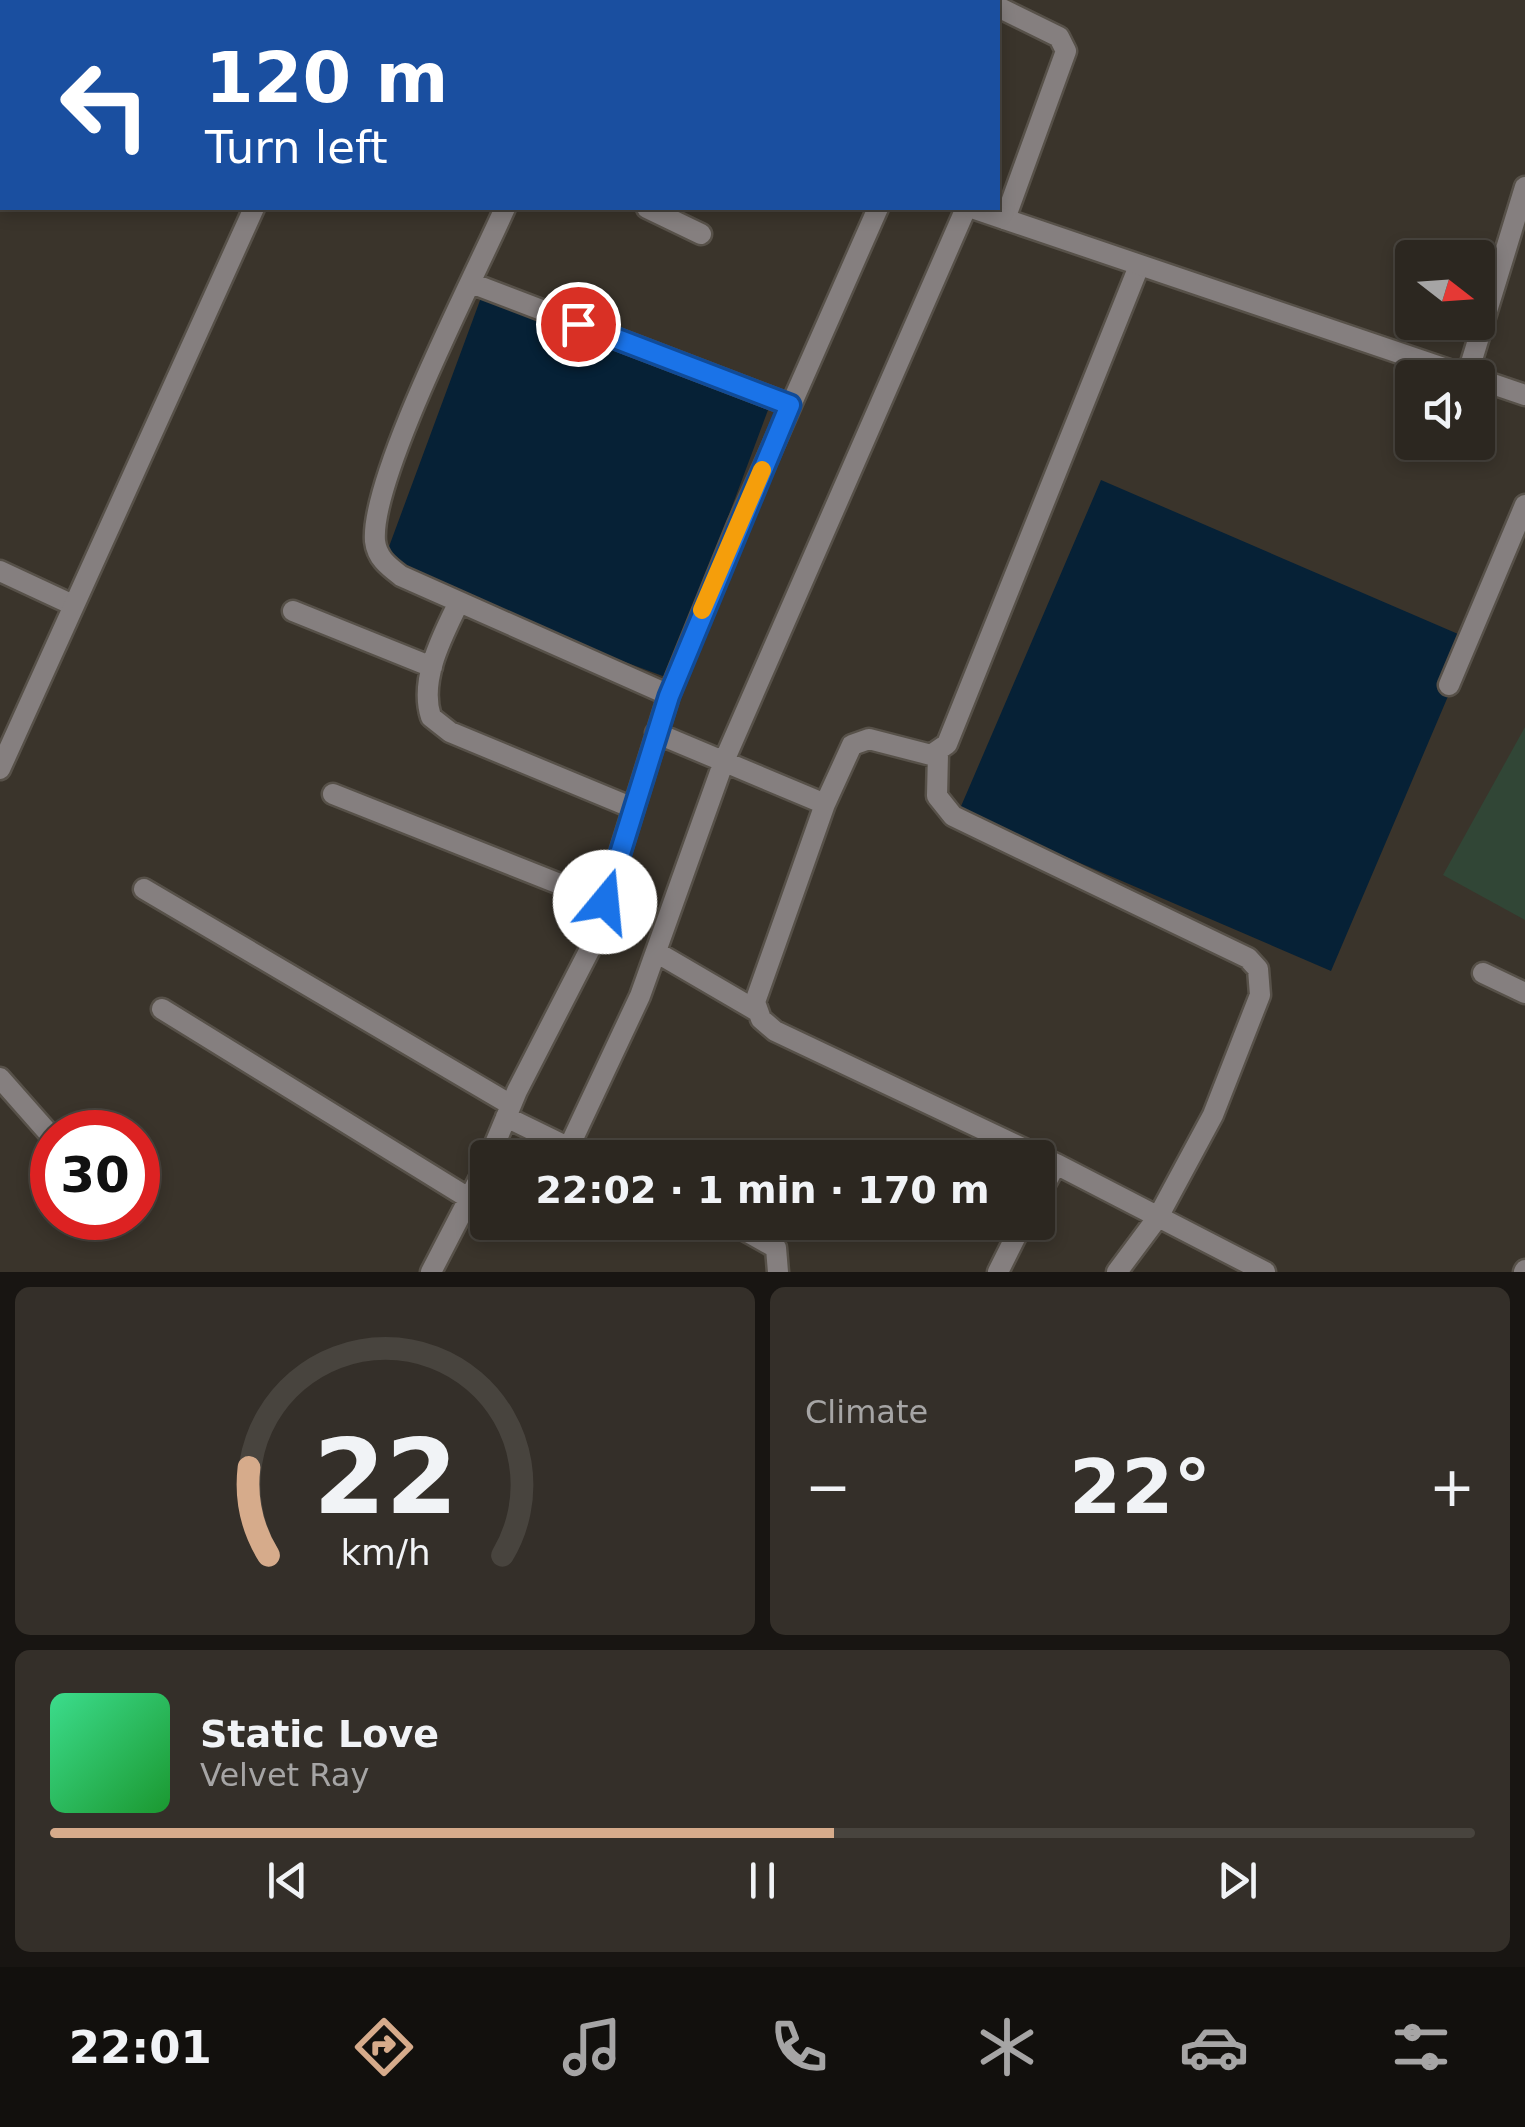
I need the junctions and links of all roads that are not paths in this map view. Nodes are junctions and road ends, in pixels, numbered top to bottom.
1 (1000, 8) edge
2 (1525, 187) edge
3 (253, 210) edge
4 (504, 210) edge
5 (652, 210) edge
6 (877, 210) edge
7 (968, 210) edge
8 (976, 210) edge
9 (1005, 219) junction
10 (701, 234) dead end
11 (1139, 266) junction
12 (471, 283) junction
13 (1422, 360) edge
14 (1478, 360) edge
15 (1495, 385) edge
16 (1525, 395) edge
17 (790, 405) junction
18 (1525, 505) edge
19 (0, 570) edge
20 (458, 604) junction
21 (73, 606) junction
22 (294, 611) dead end
23 (432, 667) junction
24 (1449, 684) dead end
25 (669, 696) junction
26 (656, 733) junction
27 (938, 753) junction
28 (724, 762) junction
29 (0, 769) edge
30 (333, 794) dead end
31 (826, 804) junction
32 (634, 808) junction
33 (144, 890) dead end
34 (605, 902) junction
35 (656, 952) junction
36 (1483, 974) dead end
37 (1525, 993) edge
38 (162, 1009) dead end
39 (757, 1011) junction
40 (0, 1078) edge
41 (508, 1111) junction
42 (30, 1112) edge
43 (496, 1140) edge
44 (556, 1140) edge
45 (573, 1140) edge
46 (1056, 1164) joint
47 (470, 1200) joint
48 (1158, 1218) junction
49 (762, 1240) edge
50 (1014, 1240) edge
51 (431, 1272) edge
52 (778, 1272) edge
53 (998, 1272) edge
54 (1117, 1272) edge
55 (1264, 1272) edge

1 - 9 street
2 - 14 street
3 - 21 street
4 - 12 street
5 - 10 street
6 - 17 street
7 - 28 street
8 - 9 street
9 - 11 street
11 - 13 street
11 - 27 street
12 - 17 street
12 - 20 street
15 - 16 street
17 - 25 street
18 - 24 street
19 - 21 street
20 - 23 street
20 - 25 street
21 - 29 street
22 - 23 street
23 - 32 street
25 - 26 street
26 - 28 street
26 - 32 street
27 - 31 street
27 - 48 street
28 - 31 street
28 - 35 street
30 - 34 street
31 - 39 street
32 - 34 street
33 - 41 street
34 - 41 street
35 - 39 street
35 - 45 street
36 - 37 street
38 - 47 street
39 - 46 street
40 - 42 street
41 - 43 street
41 - 44 street
46 - 48 street
47 - 51 street
48 - 54 street
48 - 55 street
49 - 52 street
50 - 53 street

